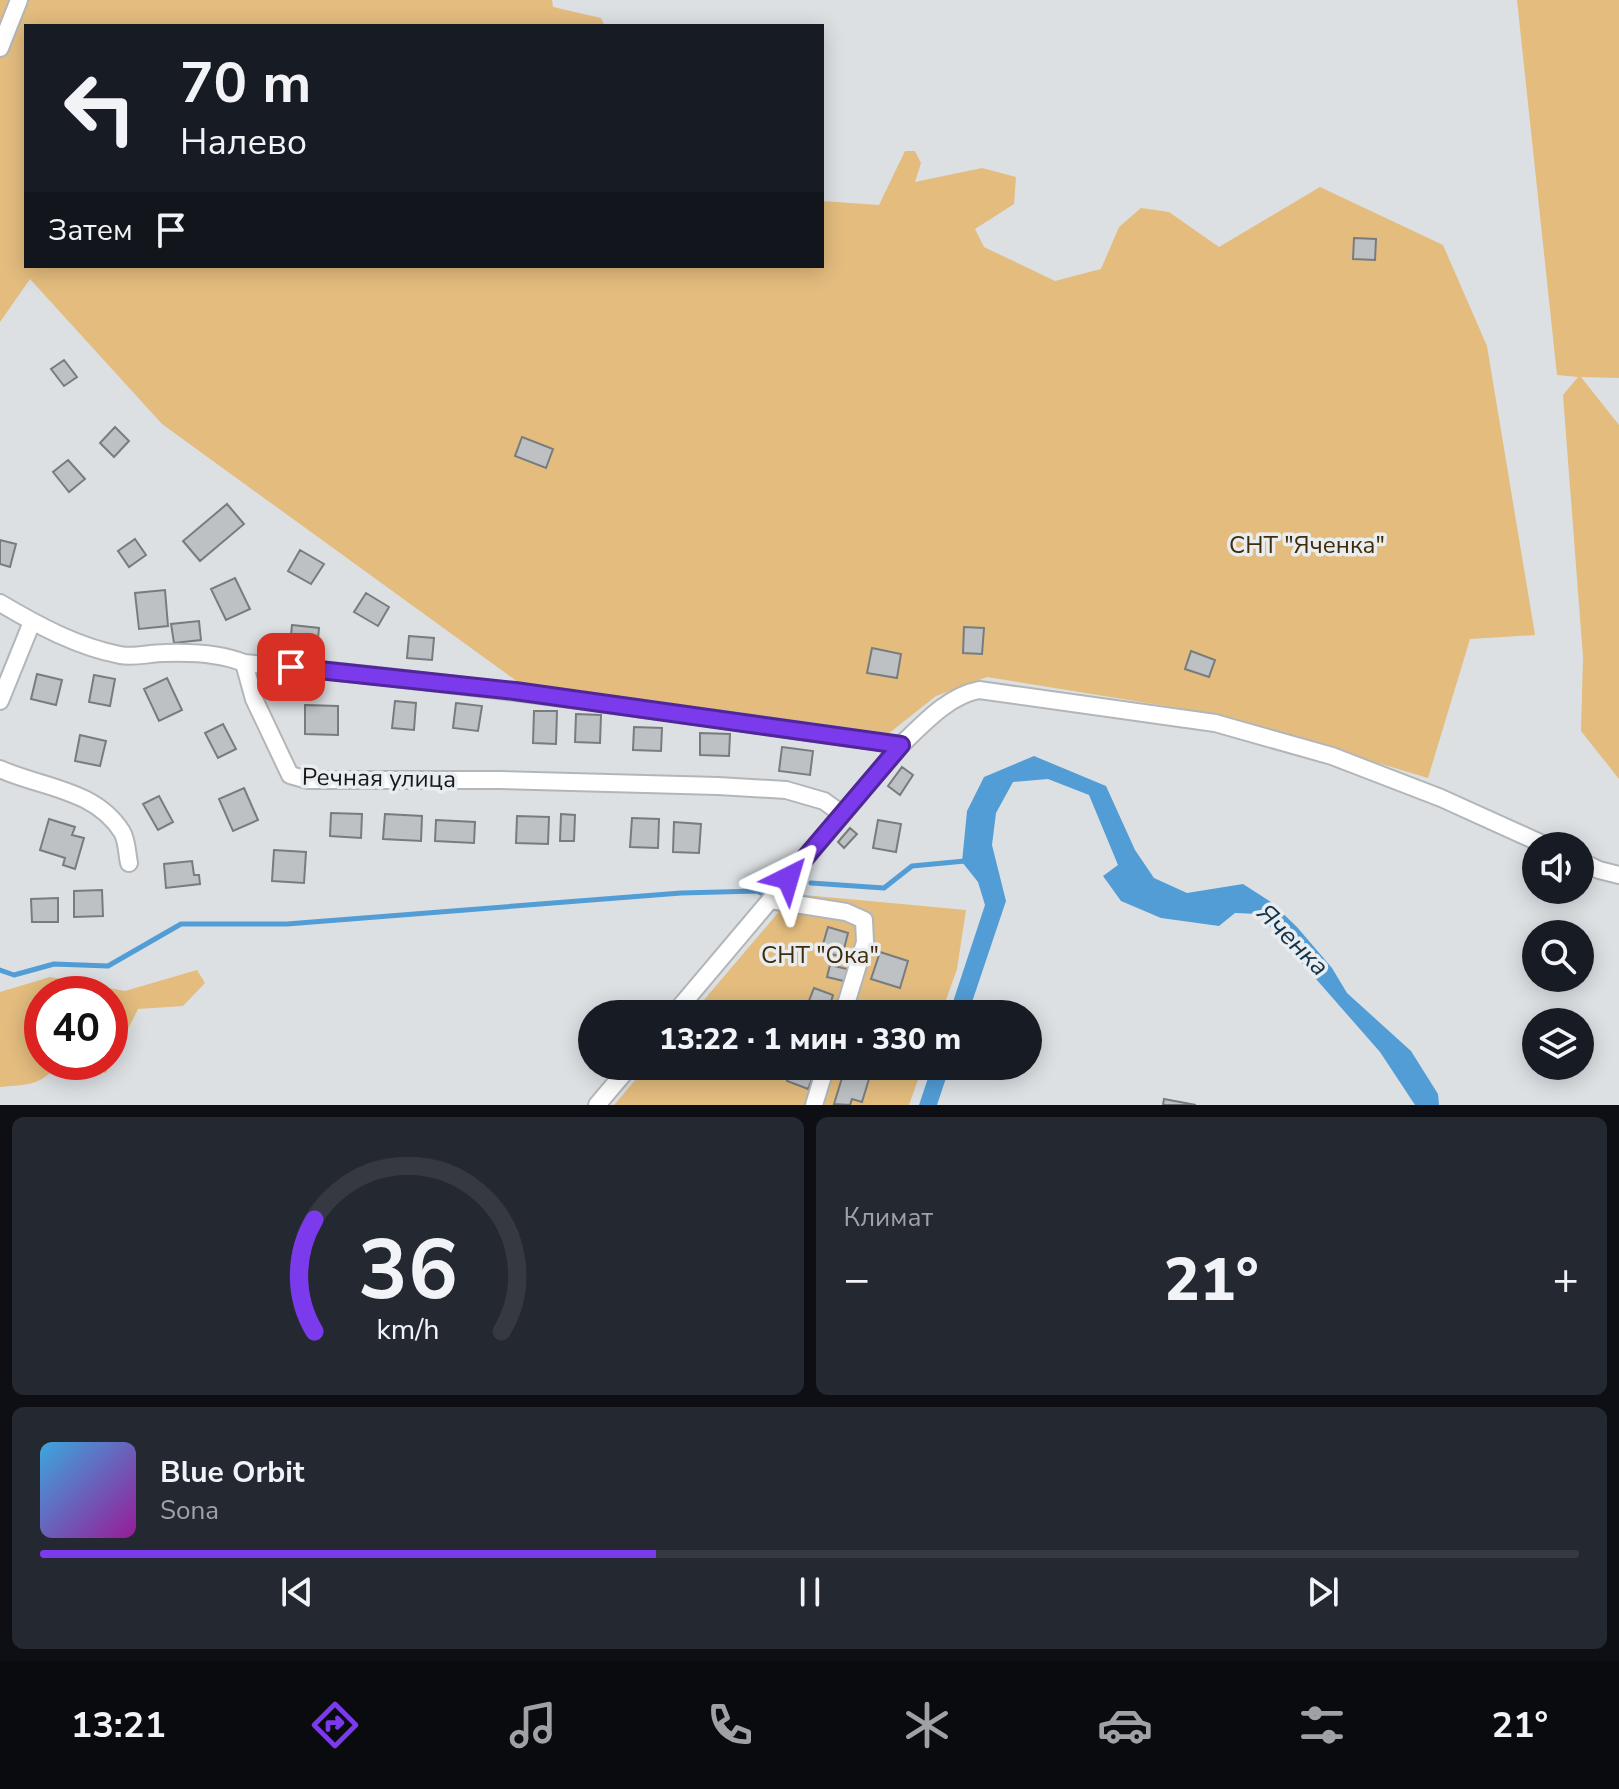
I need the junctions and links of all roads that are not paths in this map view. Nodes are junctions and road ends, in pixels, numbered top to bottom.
1 (19, 0) edge
2 (0, 48) edge
3 (0, 603) edge
4 (32, 622) junction
5 (244, 663) junction
6 (0, 701) edge
7 (901, 745) junction
8 (0, 769) edge
9 (842, 814) junction
10 (1522, 835) edge
11 (129, 863) dead end
12 (1594, 866) edge
13 (1619, 875) edge
14 (770, 900) junction
15 (686, 1000) edge
16 (847, 1000) edge
17 (618, 1080) edge
18 (822, 1080) edge
19 (597, 1105) edge
20 (814, 1105) edge

1 - 2 street
3 - 4 street
4 - 5 street
4 - 6 street
5 - 7 street
5 - 9 street, Речная улица
7 - 9 street
7 - 10 street
8 - 11 street
9 - 14 street
12 - 13 street
14 - 15 street
14 - 16 street
17 - 19 street
18 - 20 street

